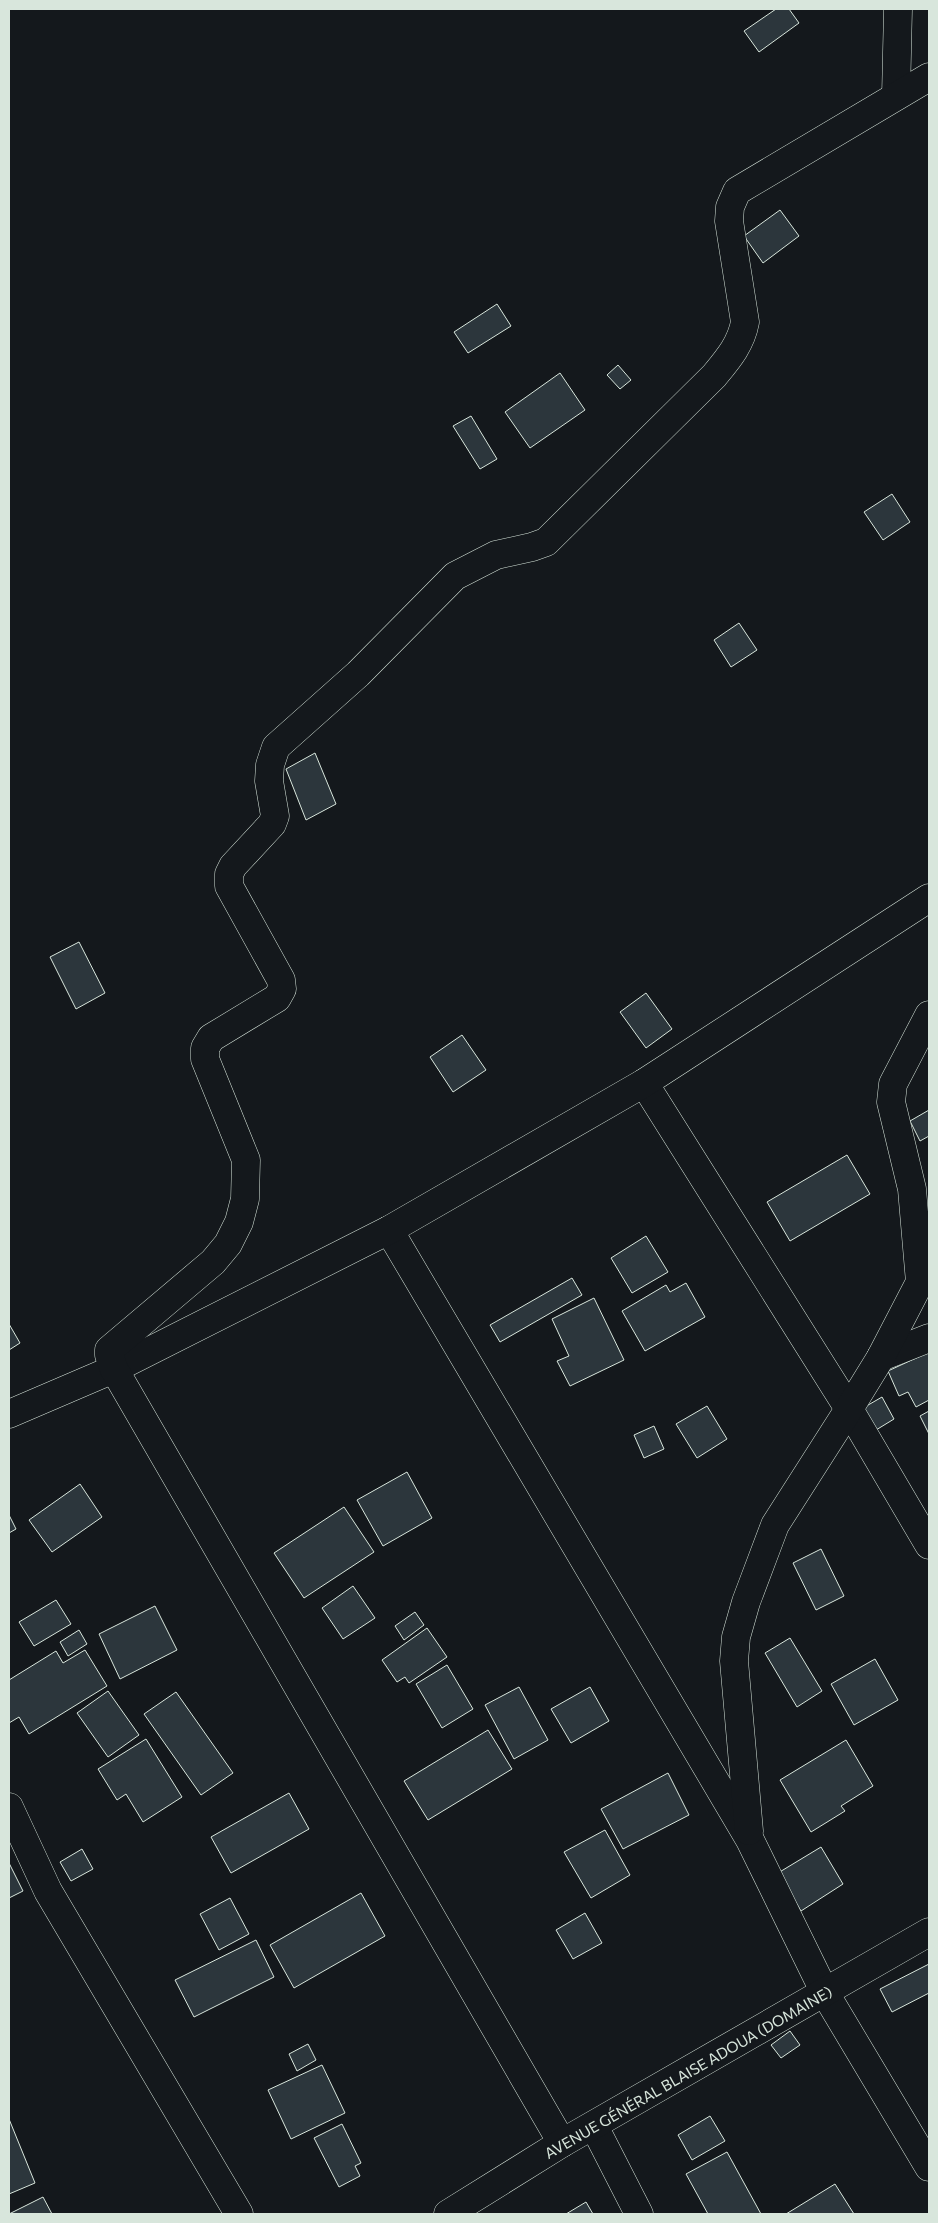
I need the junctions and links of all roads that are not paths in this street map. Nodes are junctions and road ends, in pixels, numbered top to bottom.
1 (898, 9) edge
2 (929, 77) edge
3 (896, 96) junction
4 (929, 898) edge
5 (929, 1015) edge
6 (644, 1082) junction
7 (389, 1230) junction
8 (929, 1338) edge
9 (881, 1357) junction
10 (114, 1369) junction
11 (849, 1409) junction
12 (9, 1414) edge
13 (929, 1545) edge
14 (9, 1807) edge
15 (750, 1840) junction
16 (929, 1932) edge
17 (825, 1993) junction
18 (594, 2126) junction
19 (562, 2143) junction
20 (929, 2168) edge
21 (240, 2214) edge
22 (448, 2214) edge
23 (639, 2214) edge

1 - 3 street
2 - 3 street
3 - 10 street
4 - 6 street
5 - 9 street
6 - 7 street
6 - 11 street
7 - 10 street
7 - 15 street
8 - 9 street
9 - 11 street
10 - 12 street
10 - 19 street
11 - 13 street
11 - 15 street
14 - 21 street
15 - 17 street
16 - 17 street, AVENUE GÉNÉRAL BLAISE ADOUA (DOMAINE)
17 - 18 street, AVENUE GÉNÉRAL BLAISE ADOUA (DOMAINE)
17 - 20 street
18 - 19 street, AVENUE GÉNÉRAL BLAISE ADOUA (DOMAINE)
18 - 23 street
19 - 22 street, AVENUE GÉNÉRAL BLAISE ADOUA (DOMAINE)

